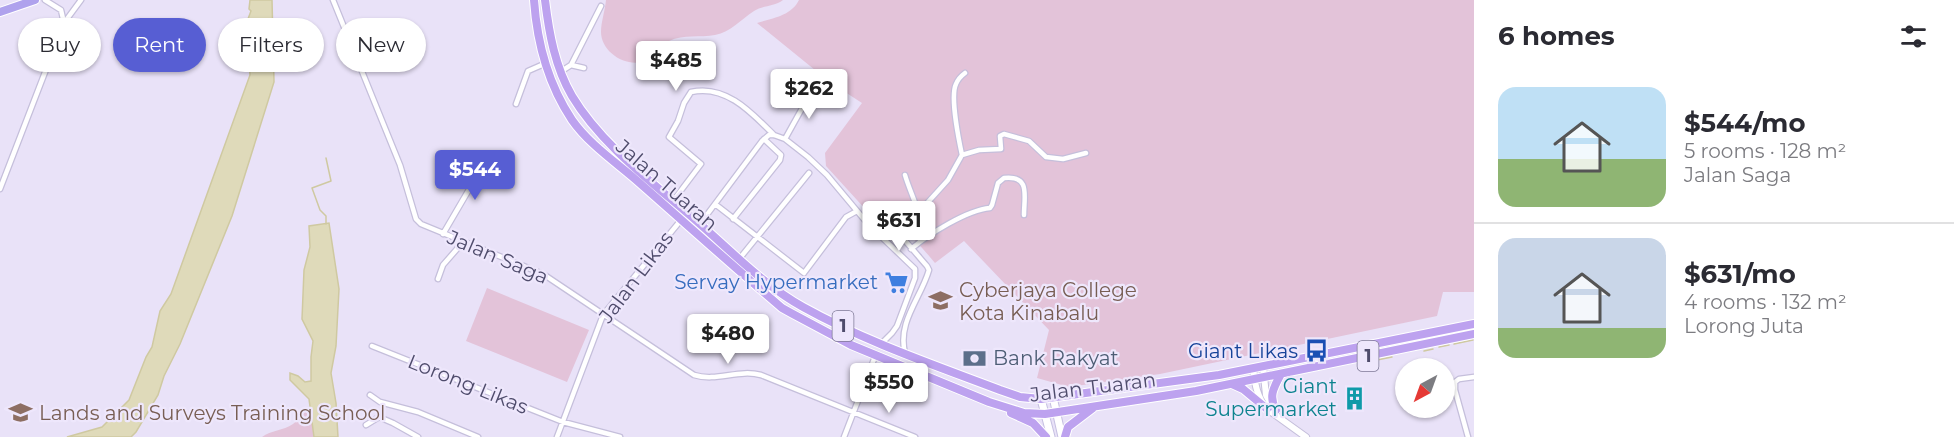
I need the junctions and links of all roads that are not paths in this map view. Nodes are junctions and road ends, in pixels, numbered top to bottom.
1 (22, 0) edge
2 (35, 0) edge
3 (45, 0) edge
4 (81, 0) edge
5 (333, 0) edge
6 (534, 0) edge
7 (545, 0) edge
8 (601, 6) dead end
9 (0, 7) edge
10 (0, 12) edge
11 (63, 18) edge
12 (68, 18) edge
13 (544, 64) junction
14 (571, 65) junction
15 (584, 68) dead end
16 (45, 72) edge
17 (560, 72) junction
18 (965, 73) dead end
19 (816, 90) dead end
20 (516, 104) dead end
21 (774, 135) junction
22 (764, 139) junction
23 (786, 139) junction
24 (612, 145) junction
25 (1086, 153) dead end
26 (962, 156) junction
27 (488, 157) dead end
28 (809, 173) dead end
29 (905, 175) dead end
30 (0, 189) edge
31 (673, 201) junction
32 (715, 204) junction
33 (857, 211) junction
34 (919, 212) junction
35 (1024, 215) dead end
36 (733, 219) junction
37 (681, 220) junction
38 (700, 224) junction
39 (868, 224) junction
40 (443, 234) junction
41 (757, 237) junction
42 (461, 240) junction
43 (920, 241) junction
44 (911, 249) junction
45 (740, 258) junction
46 (438, 279) dead end
47 (603, 315) junction
48 (1474, 324) edge
49 (1474, 334) edge
50 (1408, 338) junction
51 (882, 343) junction
52 (372, 346) dead end
53 (1409, 347) junction
54 (905, 353) junction
55 (876, 354) junction
56 (1263, 367) junction
57 (1253, 369) junction
58 (1281, 374) junction
59 (1474, 377) edge
60 (1259, 378) junction
61 (1231, 384) junction
62 (370, 395) dead end
63 (1053, 397) junction
64 (1041, 399) junction
65 (993, 404) junction
66 (1095, 407) junction
67 (1271, 410) junction
68 (1056, 412) junction
69 (854, 413) junction
70 (1045, 414) junction
71 (563, 422) junction
72 (366, 425) dead end
73 (418, 437) edge
74 (478, 437) edge
75 (557, 437) edge
76 (620, 437) edge
77 (844, 437) edge
78 (915, 437) edge
79 (1046, 437) edge
80 (1051, 437) edge
81 (1063, 437) edge
82 (1306, 437) edge
83 (1468, 437) edge

1 - 9 highway
2 - 10 highway
3 - 11 street
4 - 12 street
5 - 40 street, Jalan Saga
6 - 13 main road, Jalan Tuaran / 1
7 - 17 main road, Jalan Tuaran / 1
8 - 14 street
13 - 20 street
13 - 37 main road, Jalan Tuaran / 1
14 - 15 street
14 - 17 street
16 - 30 street
17 - 24 main road, Jalan Tuaran / 1
18 - 26 street
19 - 23 street
21 - 22 street
21 - 23 street
21 - 31 street
22 - 32 street
22 - 36 street
23 - 33 street
24 - 31 main road, Jalan Tuaran / 1
24 - 37 main road
25 - 26 street
26 - 34 street
27 - 40 street
28 - 41 street
29 - 34 street
31 - 38 main road, Jalan Tuaran / 1
32 - 36 street
32 - 38 street
33 - 39 street
33 - 41 street
34 - 43 street
35 - 43 street
36 - 41 street
37 - 47 street, Jalan Likas
37 - 55 main road, Jalan Tuaran / 1
38 - 45 main road, Jalan Tuaran / 1
39 - 44 street
39 - 51 street
40 - 42 street, Jalan Saga
41 - 45 street
42 - 46 street
42 - 47 street, Jalan Saga
43 - 44 street
44 - 54 street
45 - 51 main road, Jalan Tuaran / 1
47 - 69 street, Jalan Saga
47 - 71 street, Jalan Likas
48 - 50 main road, Jalan Tuaran / 1
49 - 53 main road, Jalan Tuaran / 1
50 - 53 main road
50 - 56 main road, Jalan Tuaran / 1
51 - 54 main road, Jalan Tuaran / 1
52 - 71 street, Lorong Likas
53 - 58 main road, Jalan Tuaran / 1
54 - 64 main road, Jalan Tuaran / 1
55 - 65 main road, Jalan Tuaran / 1
55 - 69 street
56 - 57 main road, Jalan Tuaran / 1
56 - 60 street
57 - 60 street
57 - 63 main road, Jalan Tuaran / 1
58 - 60 main road, Jalan Tuaran / 1
58 - 67 main road
59 - 83 street
60 - 61 main road, Jalan Tuaran / 1
60 - 67 street
61 - 66 main road, Jalan Tuaran / 1
61 - 67 main road
62 - 74 street
63 - 64 main road, Jalan Tuaran / 1
63 - 68 main road
64 - 70 main road
65 - 70 main road, Jalan Tuaran / 1
65 - 79 main road
66 - 68 main road, Jalan Tuaran / 1
66 - 81 main road
67 - 82 street
68 - 70 main road, Jalan Tuaran / 1
68 - 81 main road
69 - 77 street
69 - 78 street, Jalan Saga
70 - 80 main road
71 - 75 street, Jalan Likas
71 - 76 street, Lorong Likas
72 - 73 street

